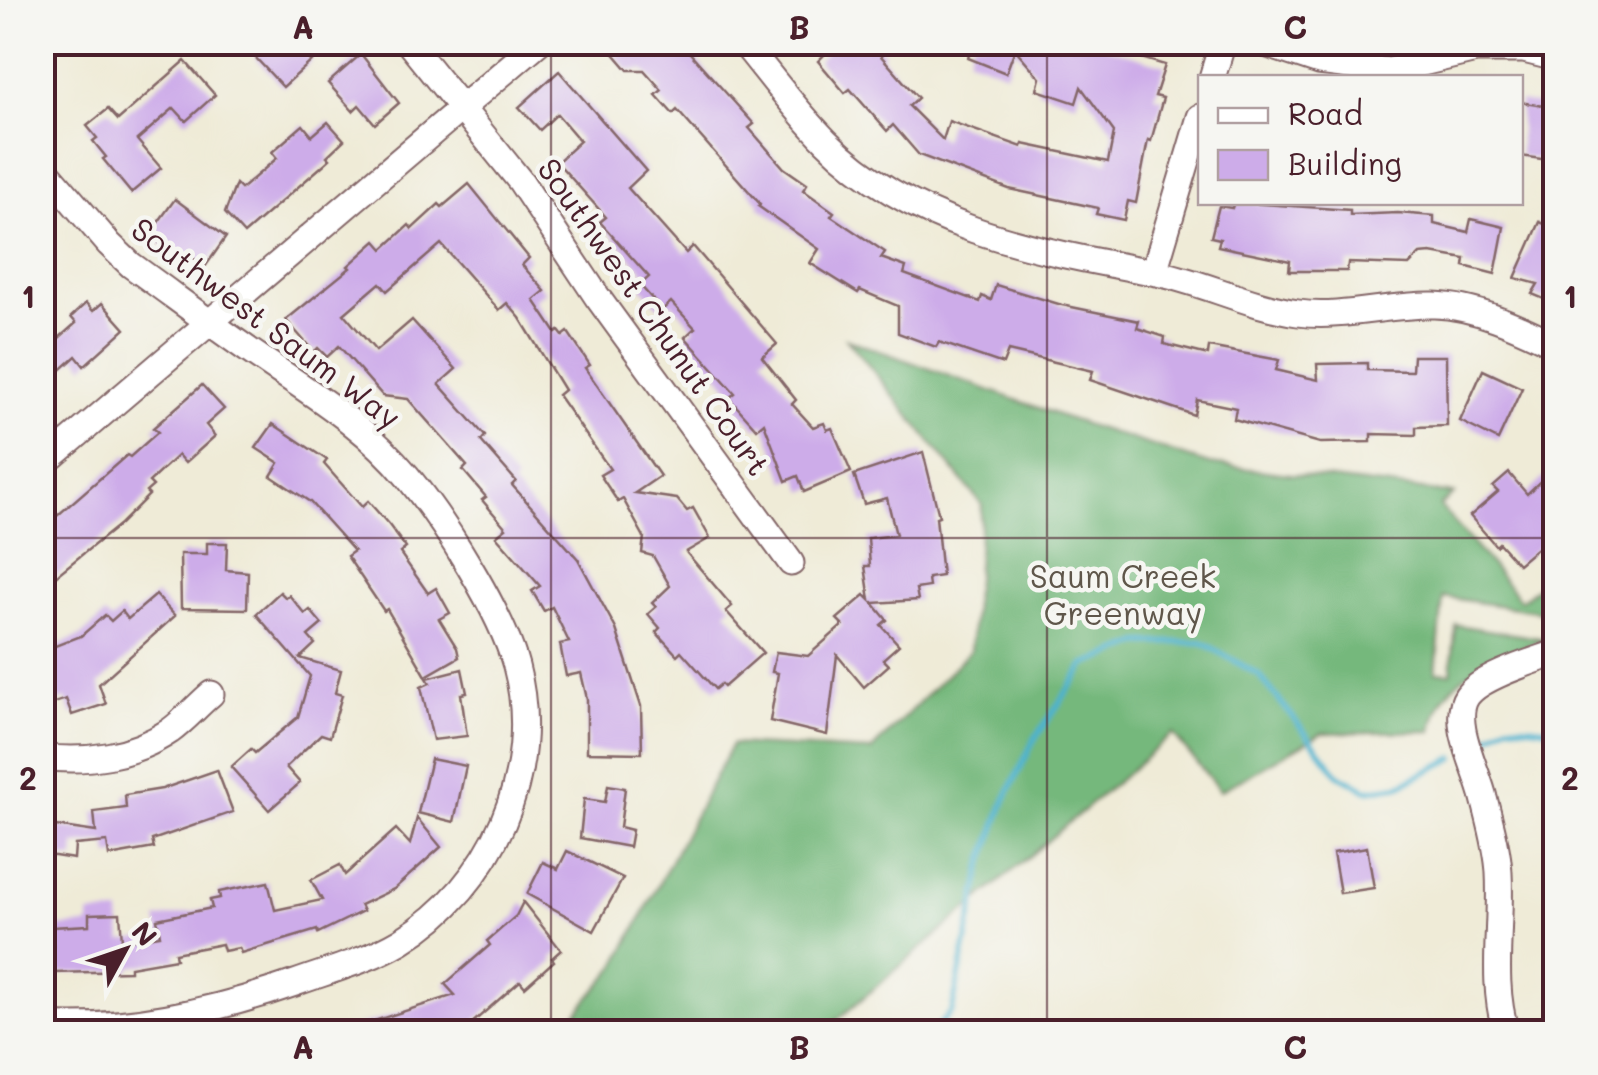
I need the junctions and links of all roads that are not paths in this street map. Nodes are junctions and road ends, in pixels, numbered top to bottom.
1 (408, 42) edge
2 (539, 42) edge
3 (743, 42) edge
4 (1223, 42) edge
5 (1259, 42) edge
6 (1556, 58) edge
7 (1213, 75) edge
8 (464, 108) junction
9 (1198, 124) edge
10 (42, 166) edge
11 (1154, 272) junction
12 (210, 324) junction
13 (1556, 346) edge
14 (42, 465) edge
15 (792, 564) dead end
16 (1556, 653) edge
17 (210, 694) dead end
18 (42, 757) edge
19 (42, 1025) edge
20 (1506, 1032) edge

1 - 8 street, Southwest Chunut Court
2 - 8 street
3 - 11 street
4 - 7 street
5 - 6 street
8 - 12 street
8 - 15 street, Southwest Chunut Court
9 - 11 street
10 - 12 street, Southwest Saum Way
11 - 13 street
12 - 14 street
12 - 19 street, Southwest Saum Way
16 - 20 street
17 - 18 street

